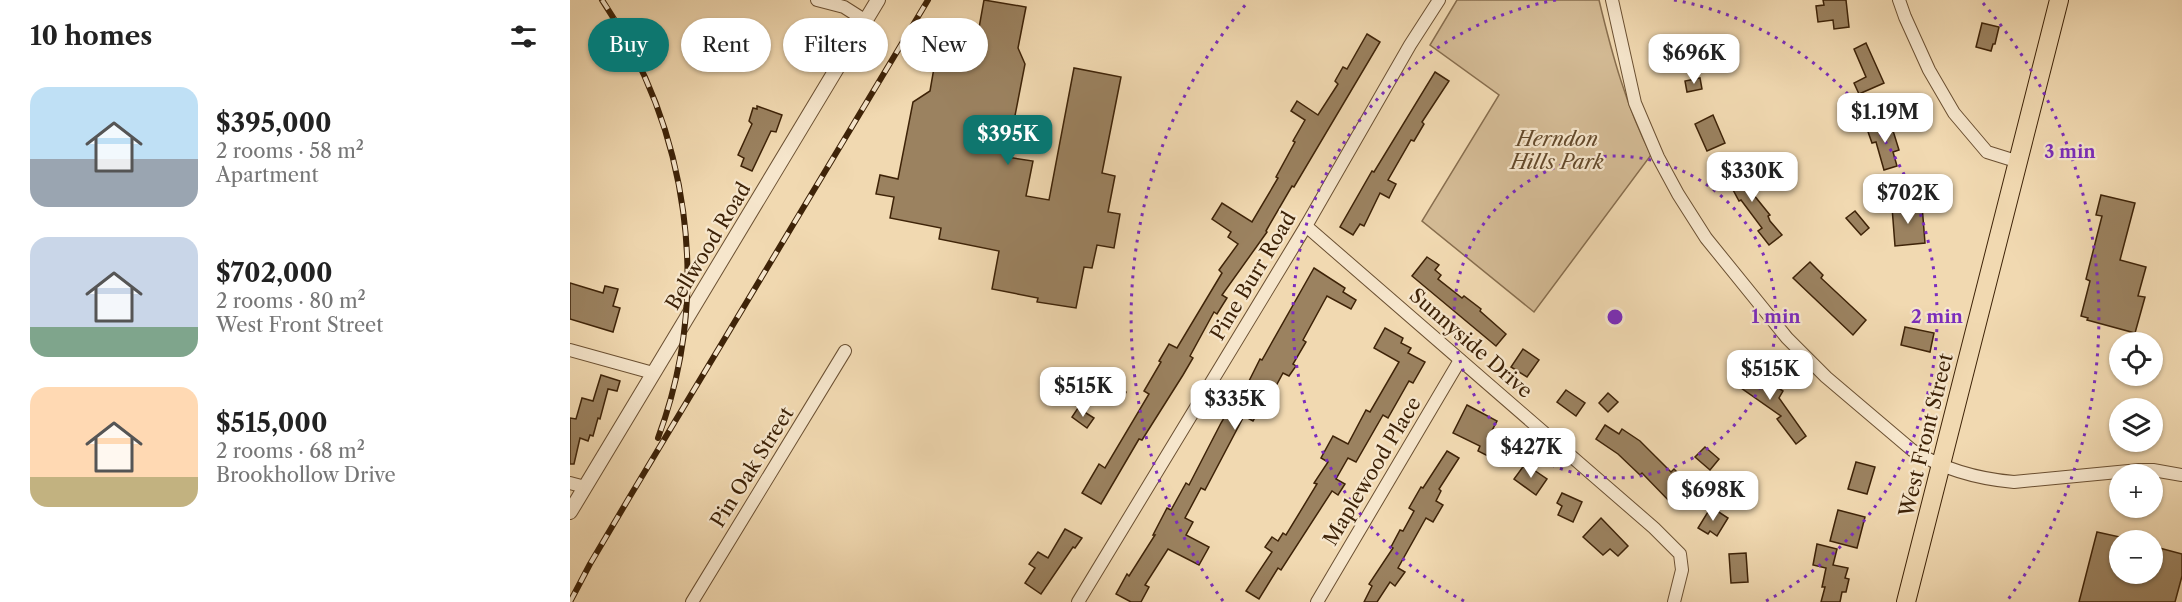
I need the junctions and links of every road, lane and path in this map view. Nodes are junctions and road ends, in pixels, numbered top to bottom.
1 (818, 0) edge
2 (878, 0) edge
3 (1439, 0) edge
4 (1612, 0) edge
5 (1899, 0) edge
6 (2059, 0) edge
7 (861, 18) edge
8 (868, 18) edge
9 (835, 72) edge
10 (2019, 162) junction
11 (1306, 226) junction
12 (570, 350) edge
13 (845, 351) dead end
14 (1461, 360) junction
15 (653, 373) junction
16 (1942, 465) junction
17 (2182, 475) edge
18 (570, 483) edge
19 (585, 487) junction
20 (570, 512) edge
21 (692, 602) edge
22 (1078, 602) edge
23 (1317, 602) edge
24 (1674, 602) edge
25 (1906, 602) edge

1 - 7 street
2 - 8 street, Bellwood Road
3 - 11 street, Pine Burr Road
4 - 16 street
5 - 10 street
6 - 10 main road, West Front Street
9 - 15 street, Bellwood Road
10 - 16 main road, West Front Street
11 - 14 street, Sunnyside Drive
11 - 22 street, Pine Burr Road
12 - 15 street
13 - 21 street, Pin Oak Street
14 - 23 street, Maplewood Place
14 - 24 street, Sunnyside Drive
15 - 19 street, Bellwood Road
16 - 17 street
16 - 25 main road, West Front Street
18 - 19 street
19 - 20 street, Bellwood Road

